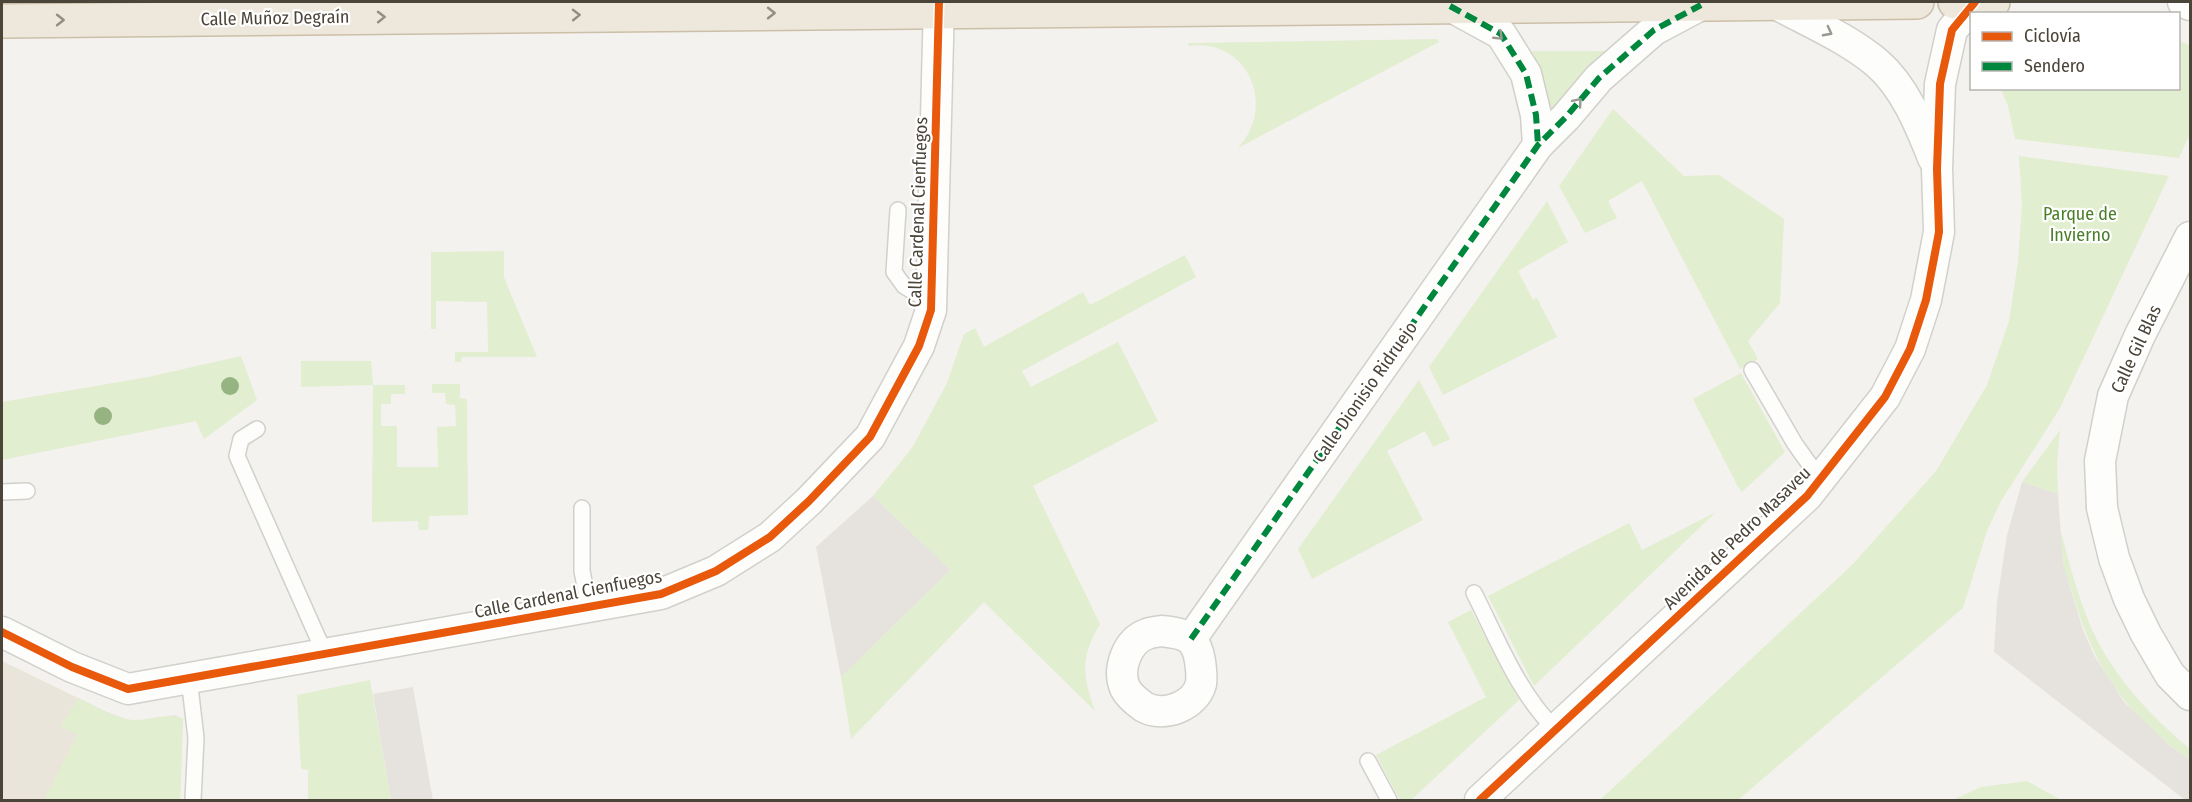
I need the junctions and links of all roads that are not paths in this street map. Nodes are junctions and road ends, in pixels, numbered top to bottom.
1 (1917, 2) edge
2 (1955, 2) edge
3 (1975, 2) edge
4 (1994, 2) edge
5 (2183, 2) edge
6 (1776, 4) junction
7 (1701, 5) junction
8 (2190, 5) edge
9 (1450, 6) junction
10 (939, 7) edge
11 (2, 21) edge
12 (1538, 145) junction
13 (1938, 169) junction
14 (898, 210) dead end
15 (2190, 237) edge
16 (931, 302) junction
17 (1752, 370) dead end
18 (257, 429) dead end
19 (1820, 479) junction
20 (27, 491) dead end
21 (2, 492) edge
22 (582, 508) dead end
23 (1474, 593) dead end
24 (589, 607) junction
25 (2, 632) edge
26 (1191, 639) dead end
27 (325, 654) junction
28 (189, 678) junction
29 (2190, 695) edge
30 (1556, 730) junction
31 (1368, 761) dead end
32 (193, 801) edge
33 (1389, 801) edge
34 (1480, 801) edge

1 - 6 highway, Calle Muñoz Degraín
2 - 3 highway
3 - 4 highway
3 - 13 street, Avenida de Pedro Masaveu
5 - 8 street
6 - 7 highway, Calle Muñoz Degraín
6 -> 13 street, Avenida de Pedro Masaveu
7 - 9 highway, Calle Muñoz Degraín
12 -> 7 street, Calle Dionisio Ridruejo
9 - 10 highway, Calle Muñoz Degraín
9 -> 12 street
11 -> 10 highway, Calle Muñoz Degraín
10 - 16 street, Calle Cardenal Cienfuegos
12 - 26 street, Calle Dionisio Ridruejo
13 - 19 street, Avenida de Pedro Masaveu
14 - 16 lane
15 - 29 street, Calle Gil Blas
16 - 24 street, Calle Cardenal Cienfuegos
17 - 19 lane
18 - 27 lane
19 - 30 street, Avenida de Pedro Masaveu
20 - 21 lane
22 - 24 lane
23 - 30 lane
24 - 27 street, Calle Cardenal Cienfuegos
25 - 28 street, Calle Cardenal Cienfuegos
27 - 28 street, Calle Cardenal Cienfuegos
28 - 32 lane
30 - 34 street, Avenida de Pedro Masaveu
31 - 33 lane

